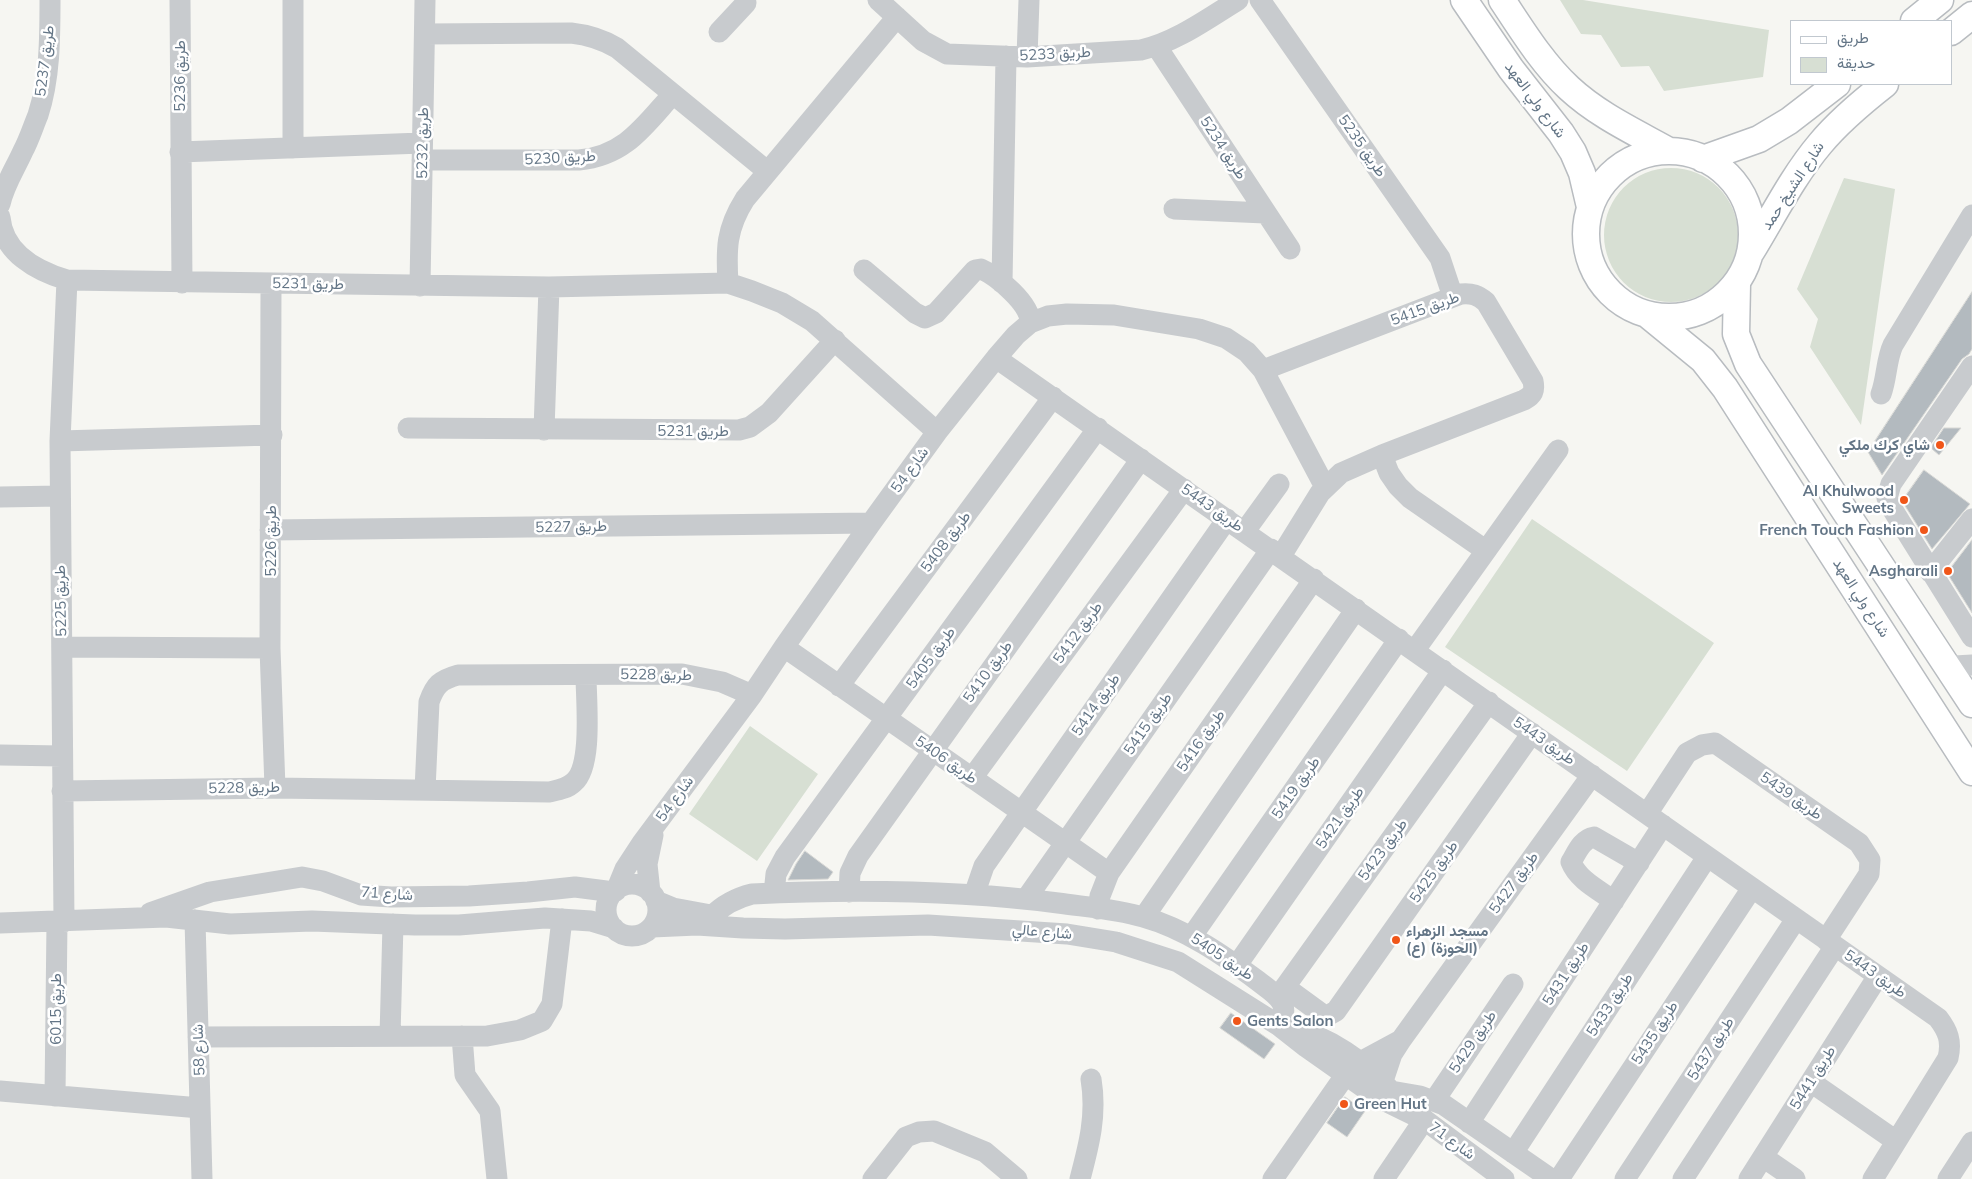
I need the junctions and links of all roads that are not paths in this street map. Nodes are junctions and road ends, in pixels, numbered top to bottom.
1 (50, 0) edge
2 (180, 0) edge
3 (293, 0) edge
4 (424, 0) edge
5 (878, 0) edge
6 (1029, 0) edge
7 (1238, 0) edge
8 (1260, 0) edge
9 (1464, 0) edge
10 (1502, 0) edge
11 (1940, 0) edge
12 (745, 1) edge
13 (1972, 15) edge
14 (897, 16) junction
15 (1915, 20) edge
16 (1952, 31) edge
17 (719, 32) dead end
18 (425, 34) junction
19 (1157, 47) junction
20 (1006, 56) junction
21 (1027, 57) junction
22 (1836, 85) edge
23 (1884, 85) edge
24 (673, 94) junction
25 (293, 148) junction
26 (1669, 151) junction
27 (180, 152) junction
28 (422, 152) junction
29 (1703, 159) junction
30 (767, 171) junction
31 (0, 204) edge
32 (1590, 207) junction
33 (1174, 209) dead end
34 (1265, 212) junction
35 (1972, 215) edge
36 (0, 217) edge
37 (1290, 249) dead end
38 (1751, 253) junction
39 (864, 270) dead end
40 (67, 280) junction
41 (182, 283) junction
42 (1002, 283) junction
43 (271, 284) junction
44 (728, 284) junction
45 (1736, 284) junction
46 (420, 286) junction
47 (549, 287) junction
48 (1453, 297) junction
49 (1648, 315) junction
50 (1030, 323) junction
51 (835, 340) junction
52 (996, 358) junction
53 (1972, 366) edge
54 (1263, 370) junction
55 (1881, 394) dead end
56 (1054, 397) junction
57 (408, 428) dead end
58 (1098, 428) junction
59 (544, 430) junction
60 (937, 432) junction
61 (272, 435) junction
62 (60, 441) junction
63 (1558, 450) dead end
64 (1382, 456) junction
65 (1141, 459) junction
66 (1279, 484) dead end
67 (1325, 487) junction
68 (1184, 488) junction
69 (60, 496) junction
70 (0, 497) edge
71 (1227, 518) junction
72 (1972, 519) edge
73 (871, 523) junction
74 (270, 530) junction
75 (1245, 531) junction
76 (1485, 550) junction
77 (1276, 553) junction
78 (1930, 572) junction
79 (1314, 579) junction
80 (1356, 609) junction
81 (1972, 637) edge
82 (1407, 644) junction
83 (62, 647) junction
84 (784, 647) junction
85 (270, 648) junction
86 (1946, 664) junction
87 (1972, 665) edge
88 (1443, 670) junction
89 (586, 675) junction
90 (839, 686) junction
91 (752, 695) junction
92 (1489, 702) junction
93 (1972, 704) edge
94 (887, 719) junction
95 (1532, 732) junction
96 (932, 750) junction
97 (0, 755) edge
98 (62, 756) junction
99 (1972, 772) edge
100 (1592, 775) junction
101 (972, 778) junction
102 (275, 788) junction
103 (425, 790) junction
104 (62, 792) junction
105 (1021, 812) junction
106 (1655, 820) junction
107 (655, 827) junction
108 (1065, 843) junction
109 (1707, 857) junction
110 (1639, 863) junction
111 (1109, 873) junction
112 (1752, 888) junction
113 (615, 892) junction
114 (774, 892) junction
115 (849, 892) junction
116 (974, 895) junction
117 (653, 896) junction
118 (1026, 899) junction
119 (1614, 900) junction
120 (1098, 908) junction
121 (712, 916) junction
122 (1144, 917) junction
123 (137, 919) junction
124 (562, 919) junction
125 (1796, 919) junction
126 (195, 920) junction
127 (60, 922) junction
128 (0, 923) edge
129 (393, 924) junction
130 (652, 927) junction
131 (614, 928) junction
132 (785, 929) junction
133 (1192, 936) junction
134 (1831, 943) junction
135 (1237, 965) junction
136 (1878, 976) junction
137 (1513, 984) dead end
138 (1282, 993) junction
139 (1278, 1024) junction
140 (390, 1036) junction
141 (462, 1036) junction
142 (198, 1037) junction
143 (1401, 1040) junction
144 (1353, 1068) junction
145 (1091, 1079) dead end
146 (1810, 1082) junction
147 (1382, 1089) junction
148 (0, 1091) edge
149 (55, 1096) junction
150 (1434, 1101) junction
151 (200, 1108) junction
152 (1424, 1120) junction
153 (1473, 1125) junction
154 (1449, 1139) junction
155 (1896, 1141) junction
156 (1972, 1142) edge
157 (1513, 1153) junction
158 (1763, 1157) junction
159 (202, 1179) edge
160 (497, 1179) edge
161 (873, 1179) edge
162 (1017, 1179) edge
163 (1080, 1179) edge
164 (1274, 1179) edge
165 (1384, 1179) edge
166 (1504, 1179) edge
167 (1551, 1179) edge
168 (1559, 1179) edge
169 (1625, 1179) edge
170 (1683, 1179) edge
171 (1749, 1179) edge
172 (1795, 1179) edge
173 (1873, 1179) edge
174 (1948, 1179) edge

1 - 31 street, طريق 5237
2 - 27 street, طريق 5236
3 - 25 street
4 - 18 street, طريق 5232
5 - 14 street, طريق 5233
6 - 21 street
7 - 19 street, طريق 5233
8 - 48 street, طريق 5235
9 - 32 main road, شارع ولي العهد
10 - 26 main road, شارع ولي العهد
11 - 15 main road
12 - 17 street
13 - 16 main road
14 - 20 street, طريق 5233
14 - 30 street
18 - 24 street
18 - 28 street, طريق 5232
19 - 21 street, طريق 5233
19 - 34 street, طريق 5234
20 - 21 street, طريق 5233
20 - 42 street
22 - 29 main road
23 - 38 main road, شارع الشيخ حمد
24 - 28 street, طريق 5230
24 - 30 street
25 - 27 street
25 - 28 street
26 - 29 main road
26 - 32 main road
27 - 41 street, طريق 5236
28 - 46 street, طريق 5232
29 - 38 main road
30 - 44 street
32 - 49 main road
33 - 34 street
34 - 37 street, طريق 5234
35 - 55 street
36 - 40 street
38 - 45 main road
39 - 42 street
40 - 41 street, طريق 5231
40 - 62 street, طريق 5225
41 - 43 street, طريق 5231
42 - 50 street
43 - 46 street, طريق 5231
43 - 61 street, طريق 5226
44 - 47 street, طريق 5231
44 - 51 street, طريق 5231
45 - 49 main road
45 - 86 main road
46 - 47 street, طريق 5231
47 - 59 street
48 - 54 street, طريق 5415
48 - 64 street, طريق 5415
49 - 99 main road, شارع ولي العهد
50 - 52 street, شارع 54
50 - 54 street, شارع 54
51 - 59 street, طريق 5231
51 - 60 street, طريق 5231
52 - 56 street, طريق 5443
52 - 60 street, شارع 54
53 - 78 street
54 - 67 street
56 - 58 street, طريق 5443
56 - 90 street, طريق 5408
57 - 59 street, طريق 5231
58 - 65 street, طريق 5443
58 - 94 street, طريق 5405
60 - 73 street, شارع 54
61 - 62 street
61 - 74 street, طريق 5226
62 - 69 street, طريق 5225
63 - 76 street
64 - 67 street, طريق 5415
64 - 76 street
65 - 68 street, طريق 5443
65 - 96 street, طريق 5410
66 - 75 street
67 - 77 street, طريق 5415
68 - 71 street, طريق 5443
68 - 101 street, طريق 5412
69 - 70 street
69 - 83 street, طريق 5225
71 - 75 street, طريق 5443
71 - 105 street, طريق 5414
72 - 78 street
73 - 74 street, طريق 5227
73 - 84 street, شارع 54
74 - 85 street, طريق 5226
75 - 77 street, طريق 5443
76 - 82 street
77 - 79 street, طريق 5443
77 - 108 street, طريق 5415
78 - 81 street
79 - 80 street, طريق 5443
79 - 111 street, طريق 5416
80 - 82 street, طريق 5443
80 - 122 street
82 - 88 street, طريق 5443
82 - 133 street, طريق 5419
83 - 85 street
83 - 98 street, طريق 5225
84 - 90 street, طريق 5406
84 - 91 street, شارع 54
85 - 102 street, طريق 5226
86 - 87 street
86 - 93 main road
88 - 92 street, طريق 5443
88 - 135 street, طريق 5421
89 - 91 street, طريق 5228
89 - 103 street, طريق 5228
89 - 103 street, طريق 5228
90 - 94 street, طريق 5406
91 - 107 street, شارع 54
92 - 95 street, طريق 5443
92 - 138 street, طريق 5423
94 - 96 street, طريق 5406
94 - 114 street, طريق 5405
95 - 100 street, طريق 5443
95 - 138 street, طريق 5425
96 - 101 street, طريق 5406
96 - 115 street, طريق 5410
97 - 98 street
98 - 104 street, طريق 5225
100 - 106 street, طريق 5443
100 - 143 street, طريق 5427
101 - 105 street, طريق 5406
102 - 103 street, طريق 5228
102 - 104 street, طريق 5228
104 - 127 street, طريق 5225
105 - 108 street, طريق 5406
105 - 116 street, طريق 5414
106 - 109 street, طريق 5443
106 - 110 street, طريق 5431
106 - 134 street, طريق 5439
107 - 113 street, شارع 54
107 - 117 street, شارع 54
108 - 111 street, طريق 5406
108 - 118 street, طريق 5415
109 - 112 street, طريق 5443
109 - 157 street, طريق 5433
110 - 119 street, طريق 5431
110 - 119 street
111 - 120 street, طريق 5416
112 - 125 street, طريق 5443
112 - 168 street, طريق 5435
113 - 117 street
113 - 123 street, شارع 71
113 - 131 street
114 - 115 street, طريق 5405
114 - 121 street, طريق 5405
115 - 116 street, طريق 5405
116 - 118 street, طريق 5405
117 - 121 street, شارع عالي
117 - 130 street
118 - 120 street, طريق 5405
119 - 153 street, طريق 5431
120 - 122 street, طريق 5405
121 - 132 street, شارع عالي
122 - 133 street, طريق 5405
123 - 126 street, شارع 71
123 - 127 street, شارع 71
124 - 129 street, شارع 71
124 - 131 street, شارع 71
124 - 141 street
125 - 134 street, طريق 5443
125 - 169 street, طريق 5437
126 - 129 street, شارع 71
126 - 142 street, شارع 58
127 - 128 street, شارع 71
127 - 149 street, طريق 6015
129 - 140 street
130 - 131 street
130 - 132 street, شارع عالي
132 - 139 street, شارع عالي
133 - 135 street, طريق 5405
134 - 136 street, طريق 5443
134 - 170 street, طريق 5439
135 - 138 street, طريق 5405
136 - 146 street, طريق 5441
136 - 155 street, طريق 5443
137 - 150 street, طريق 5429
138 - 139 street
139 - 144 street, شارع عالي
140 - 141 street
140 - 142 street
141 - 160 street
142 - 151 street, شارع 58
143 - 144 street, طريق 5427
143 - 147 street, طريق 5427
144 - 147 street, شارع عالي
144 - 164 street
145 - 163 street
146 - 155 street
146 - 158 street, طريق 5441
147 - 150 street
147 - 152 street, شارع عالي
148 - 149 street
149 - 151 street
150 - 153 street
151 - 159 street, شارع 58
152 - 154 street, شارع 71
152 - 165 street
153 - 154 street
153 - 157 street
154 - 166 street, شارع 71
155 - 173 street, طريق 5443
156 - 174 street
157 - 167 street
158 - 171 street, طريق 5441
158 - 172 street
161 - 162 street

